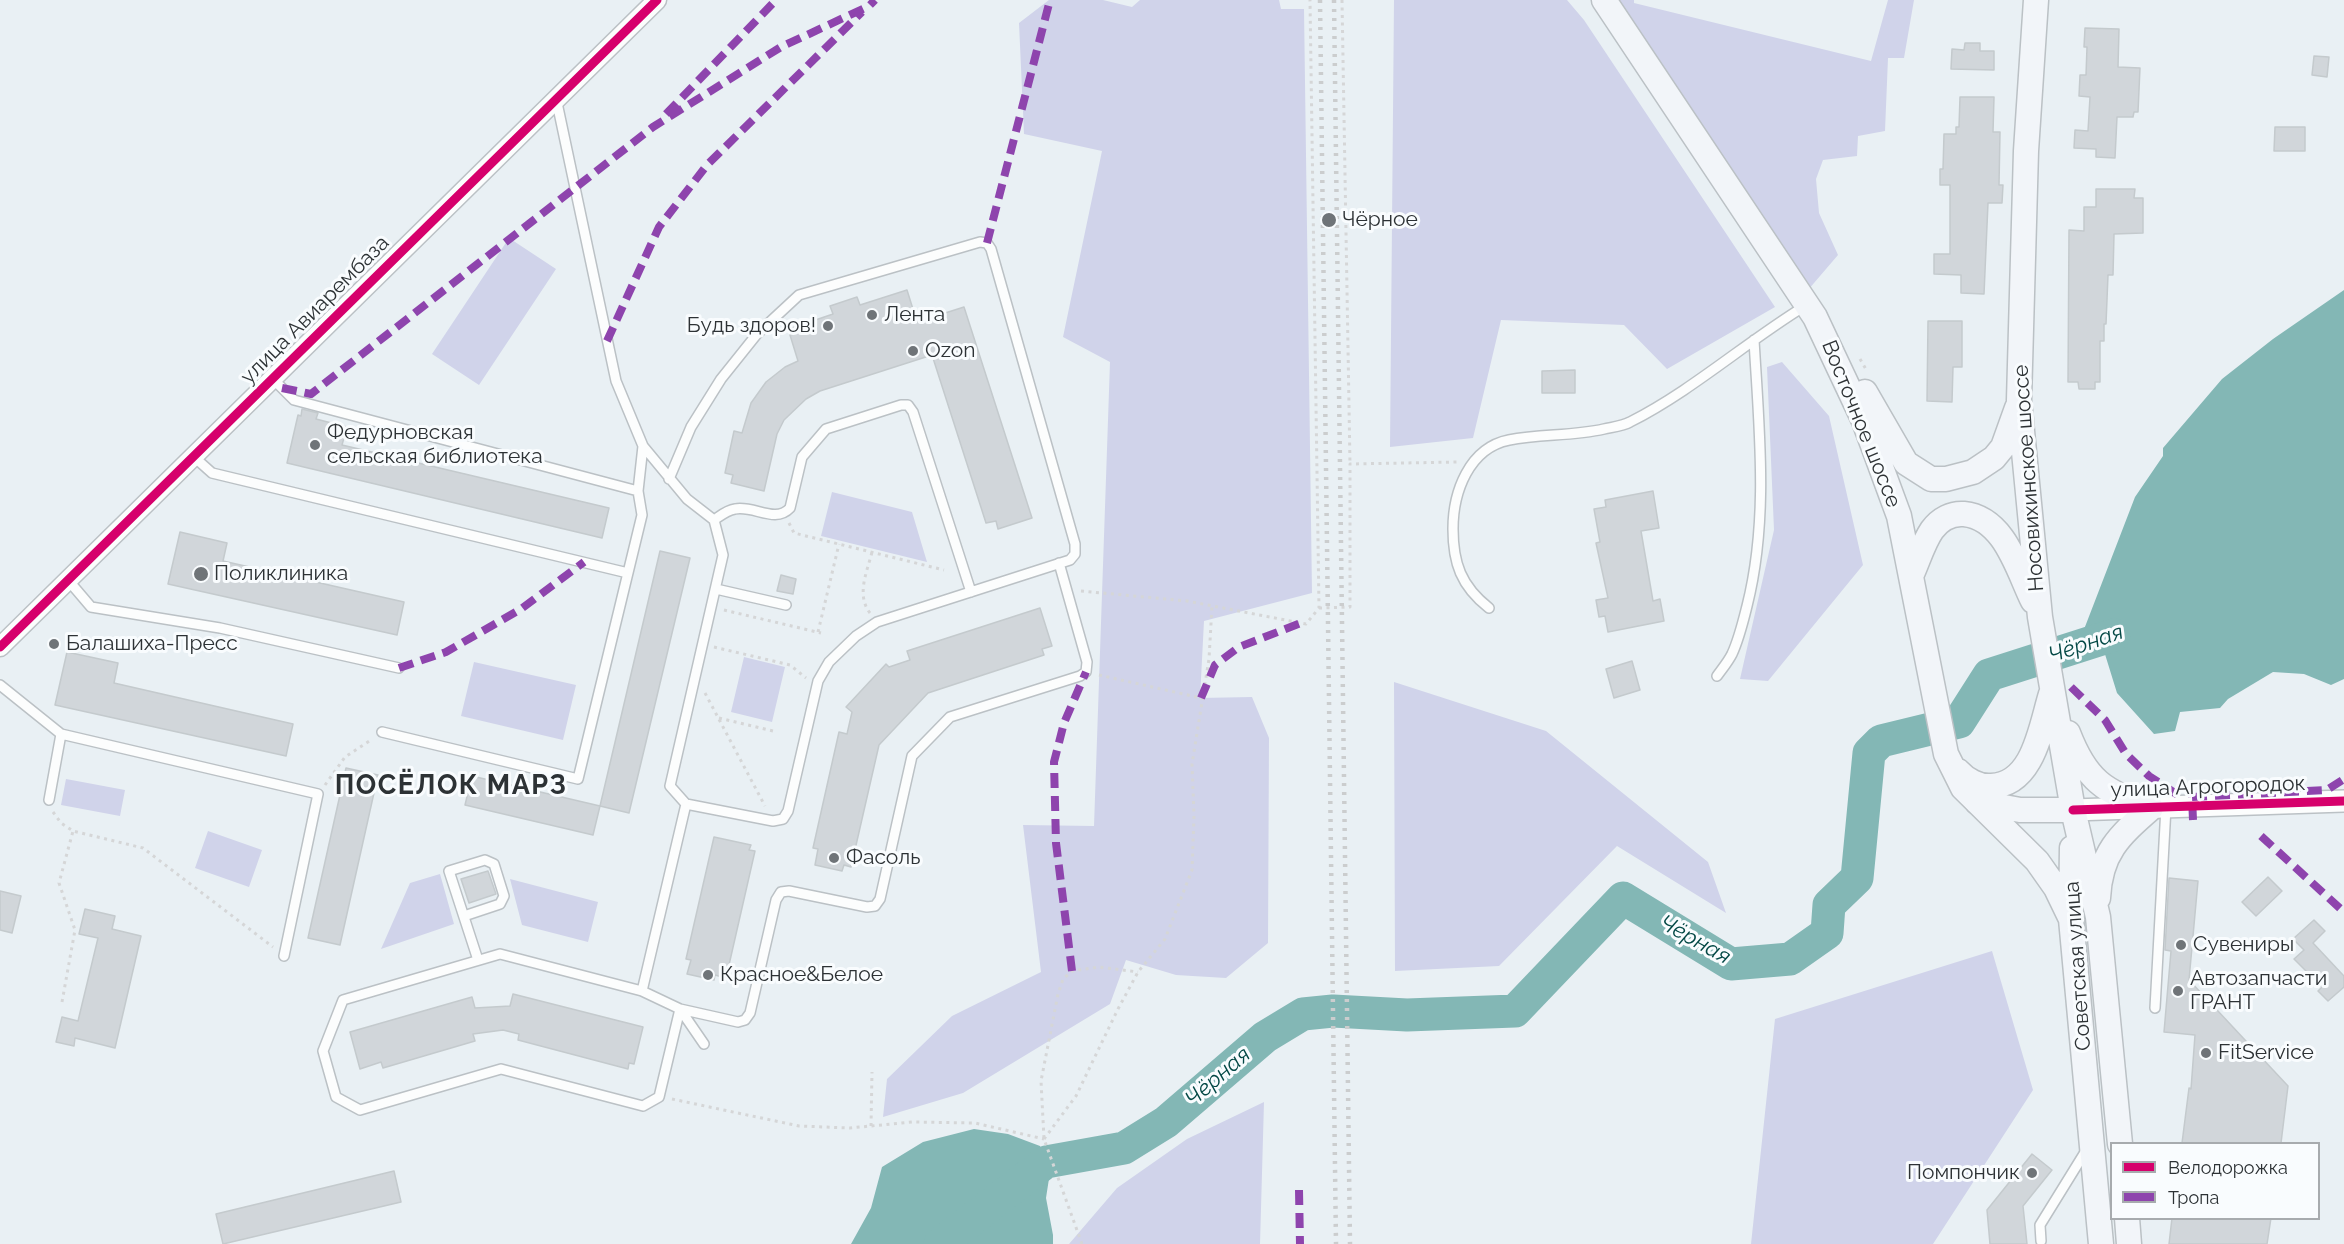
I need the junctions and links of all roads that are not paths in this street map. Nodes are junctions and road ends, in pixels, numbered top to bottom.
1 (657, 0) edge
2 (1604, 0) edge
3 (2036, 0) edge
4 (556, 99) junction
5 (1807, 305) junction
6 (1825, 336) junction
7 (1754, 340) junction
8 (272, 378) junction
9 (2019, 400) junction
10 (643, 446) junction
11 (193, 456) junction
12 (669, 479) junction
13 (638, 491) junction
14 (714, 520) junction
15 (1059, 563) junction
16 (628, 573) junction
17 (1911, 576) junction
18 (68, 580) junction
19 (716, 589) junction
20 (970, 592) junction
21 (786, 605) dead end
22 (1489, 608) dead end
23 (2040, 617) junction
24 (0, 647) edge
25 (399, 668) dead end
26 (1717, 676) dead end
27 (0, 685) edge
28 (2052, 691) junction
29 (382, 732) road end
30 (61, 735) junction
31 (1945, 750) junction
32 (49, 800) road end
33 (2344, 801) edge
34 (1977, 802) junction
35 (686, 804) junction
36 (2158, 807) junction
37 (2073, 810) junction
38 (464, 916) junction
39 (2098, 917) junction
40 (2071, 919) junction
41 (284, 956) road end
42 (478, 960) junction
43 (642, 991) junction
44 (2155, 1008) dead end
45 (680, 1009) junction
46 (704, 1044) dead end
47 (2093, 1139) junction
48 (2120, 1142) edge
49 (2127, 1220) edge
50 (2041, 1241) dead end
51 (2101, 1244) edge
52 (2129, 1244) edge

1 - 4 street, улица Авиарембаза
2 - 5 main road, Восточное шоссе
3 - 9 main road, Носовихинское шоссе
4 - 8 street, улица Авиарембаза
4 - 10 lane
5 - 6 main road, Восточное шоссе
5 - 7 lane
6 - 9 main road
6 - 17 main road, Восточное шоссе
7 - 22 lane
7 - 26 lane
8 - 11 street, улица Авиарембаза
8 - 13 lane
9 - 23 main road, Носовихинское шоссе
10 - 12 lane
10 - 13 lane
11 - 16 lane
11 - 18 street, улица Авиарембаза
12 - 14 lane
12 - 15 lane
13 - 16 lane
14 - 19 lane
14 - 20 lane
15 - 20 lane
15 - 45 lane
16 - 29 lane
17 - 23 main road
17 - 31 main road, Восточное шоссе
18 - 24 street, улица Авиарембаза
18 - 25 lane
19 - 21 lane
19 - 35 lane
20 - 35 lane
23 - 28 main road, Носовихинское шоссе
27 - 30 lane
28 - 31 main road
28 - 36 main road
28 - 37 main road, Носовихинское шоссе
30 - 32 lane
30 - 41 lane
31 - 34 main road, Восточное шоссе
33 - 36 street, улица Агрогородок
34 - 37 main road
34 - 40 main road, Восточное шоссе
35 - 43 lane
36 - 37 street, улица Агрогородок
36 - 39 main road
36 - 44 lane
37 - 39 main road, Советская улица
37 - 40 main road, Советская улица
38 - 38 lane
38 - 42 lane
39 - 48 main road, Советская улица
40 - 47 main road, Советская улица
42 - 43 lane
42 - 45 lane
43 - 45 lane
45 - 46 lane
47 - 50 lane
47 - 51 main road, Советская улица
49 - 52 main road

